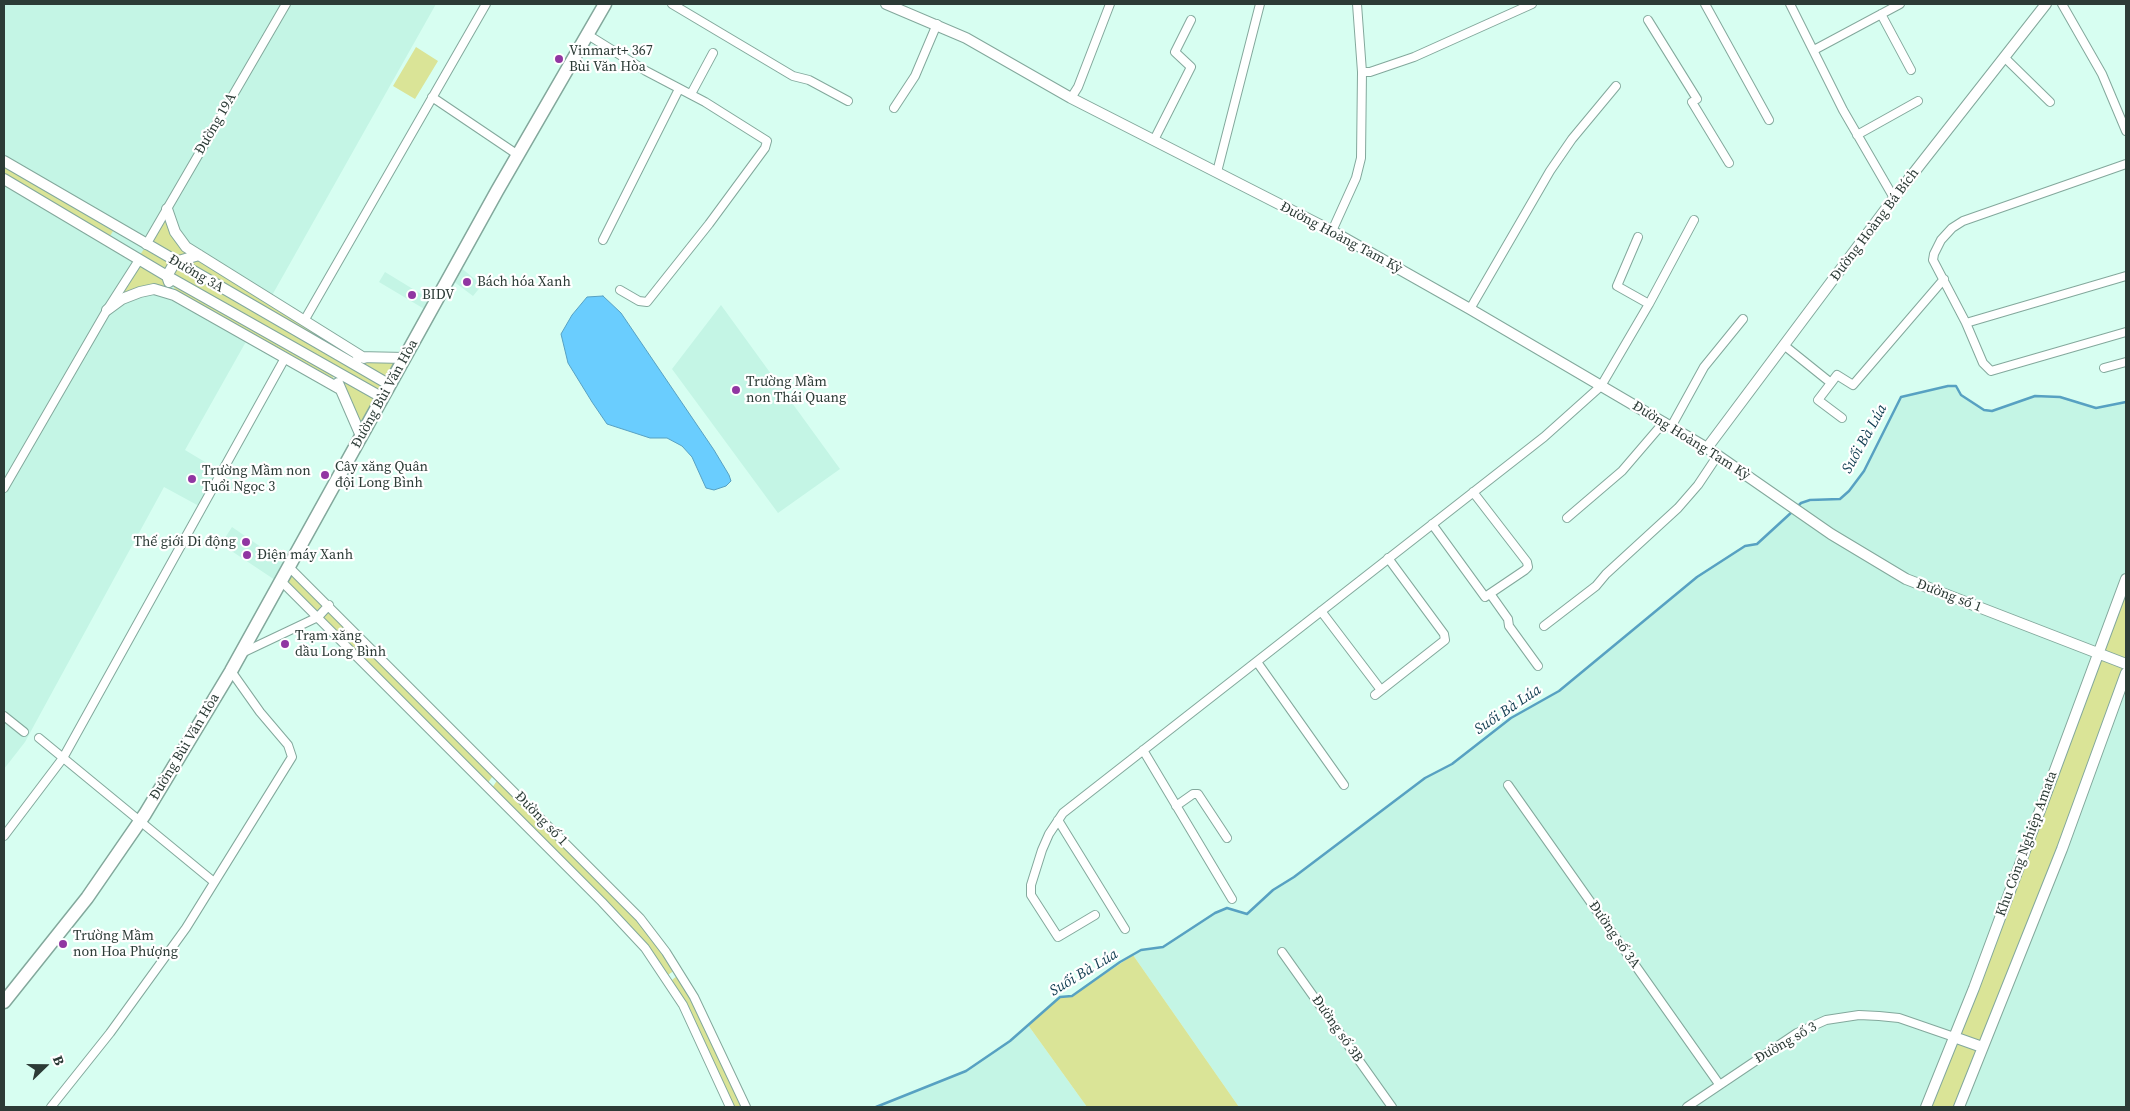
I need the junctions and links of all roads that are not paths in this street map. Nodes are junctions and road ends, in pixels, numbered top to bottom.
1 (286, 4) edge
2 (486, 4) edge
3 (605, 4) edge
4 (672, 4) edge
5 (886, 4) edge
6 (1110, 4) edge
7 (1260, 4) edge
8 (1357, 4) edge
9 (1532, 4) edge
10 (1705, 4) edge
11 (1790, 4) edge
12 (1900, 4) edge
13 (2046, 4) edge
14 (2062, 4) edge
15 (1881, 14) junction
16 (1191, 20) dead end
17 (1648, 20) dead end
18 (937, 24) junction
19 (588, 35) junction
20 (1814, 50) junction
21 (713, 53) dead end
22 (2004, 57) junction
23 (1911, 70) dead end
24 (1362, 72) junction
25 (1616, 86) dead end
26 (680, 89) junction
27 (691, 94) junction
28 (432, 97) junction
29 (1071, 98) junction
30 (1918, 101) dead end
31 (848, 102) dead end
32 (2050, 102) dead end
33 (894, 108) dead end
34 (1769, 120) dead end
35 (2126, 131) edge
36 (1857, 135) junction
37 (1154, 140) junction
38 (518, 155) junction
39 (4, 161) edge
40 (1729, 163) dead end
41 (2126, 164) edge
42 (1216, 172) junction
43 (4, 179) edge
44 (1894, 198) junction
45 (167, 209) junction
46 (1694, 220) dead end
47 (1332, 231) junction
48 (1638, 237) dead end
49 (603, 240) dead end
50 (146, 244) junction
51 (199, 255) junction
52 (139, 260) junction
53 (175, 262) junction
54 (167, 276) junction
55 (2126, 276) edge
56 (1944, 279) junction
57 (620, 290) dead end
58 (174, 295) junction
59 (1649, 304) junction
60 (1470, 309) junction
61 (107, 310) junction
62 (1743, 319) dead end
63 (304, 321) junction
64 (1966, 323) junction
65 (2126, 332) edge
66 (1785, 346) junction
67 (340, 357) junction
68 (285, 358) junction
69 (364, 358) junction
70 (405, 358) junction
71 (2126, 362) edge
72 (2104, 368) dead end
73 (333, 370) junction
74 (1831, 383) junction
75 (390, 385) junction
76 (1601, 386) junction
77 (340, 389) junction
78 (383, 398) junction
79 (1842, 418) dead end
80 (1667, 425) junction
81 (362, 436) junction
82 (1707, 448) junction
83 (1718, 455) junction
84 (4, 488) edge
85 (1473, 492) junction
86 (1567, 518) dead end
87 (1811, 519) joint
88 (1432, 524) junction
89 (1388, 558) junction
90 (288, 566) junction
91 (2126, 579) edge
92 (280, 580) junction
93 (1491, 595) junction
94 (329, 605) junction
95 (1321, 611) junction
96 (318, 617) junction
97 (1544, 626) dead end
98 (240, 654) junction
99 (2097, 655) junction
100 (1257, 662) junction
101 (2126, 664) edge
102 (1538, 666) dead end
103 (231, 671) junction
104 (2126, 673) edge
105 (4, 716) edge
106 (24, 732) dead end
107 (39, 738) dead end
108 (1142, 750) junction
109 (63, 758) junction
110 (497, 774) junction
111 (1344, 785) dead end
112 (1508, 785) dead end
113 (488, 788) junction
114 (1176, 806) junction
115 (1058, 820) junction
116 (140, 823) junction
117 (4, 836) edge
118 (1226, 838) dead end
119 (214, 882) junction
120 (1232, 899) dead end
121 (1095, 915) dead end
122 (1125, 929) dead end
123 (1282, 952) dead end
124 (679, 971) junction
125 (668, 979) junction
126 (5, 999) edge
127 (1954, 1037) junction
128 (1982, 1047) junction
129 (1719, 1084) junction
130 (51, 1107) edge
131 (730, 1107) edge
132 (746, 1107) edge
133 (1392, 1107) edge
134 (1687, 1107) edge
135 (1926, 1107) edge
136 (1959, 1107) edge

1 - 45 street, Đường 19A
2 - 28 street
3 - 19 main road, Đường Bùi Văn Hòa
4 - 31 street
5 - 18 street, Đường Hoàng Tam Kỳ
6 - 29 street
7 - 42 street
8 - 24 street
9 - 24 street
10 - 34 street
11 - 20 street
12 - 15 street
13 - 22 street, Đường Hoàng Bá Bích
14 - 35 street
15 - 20 street
15 - 23 street
16 - 37 street
17 - 40 street
18 - 29 street, Đường Hoàng Tam Kỳ
18 - 33 street
19 - 26 street
19 - 38 main road, Đường Bùi Văn Hòa
20 - 36 street
21 - 27 street
22 - 32 street
22 - 44 street, Đường Hoàng Bá Bích
24 - 47 street
25 - 60 street
26 - 27 street
26 - 49 street
27 - 57 street
28 - 38 street
28 - 63 street
29 - 37 street, Đường Hoàng Tam Kỳ
30 - 36 street
36 - 44 street
37 - 42 street, Đường Hoàng Tam Kỳ
38 - 70 main road, Đường Bùi Văn Hòa
39 - 50 street, Đường 3A
41 - 56 street
42 - 47 street, Đường Hoàng Tam Kỳ
43 - 52 street, Đường 3A
44 - 66 street, Đường Hoàng Bá Bích
45 - 50 street, Đường 19A
45 - 51 street, Đường 3A
46 - 59 street
47 - 60 street, Đường Hoàng Tam Kỳ
48 - 59 street
50 - 52 street
50 - 53 street, Đường 3A
51 - 53 street
51 - 63 street, Đường 3A
52 - 54 street, Đường 3A
52 - 61 street
53 - 54 street
53 - 67 street, Đường 3A
54 - 58 street
54 - 73 street, Đường 3A
55 - 64 street
56 - 64 street
56 - 74 street
58 - 61 street, Đường 3A
58 - 68 street, Đường 3A
59 - 76 street
60 - 76 street, Đường Hoàng Tam Kỳ
61 - 84 street
62 - 80 street
63 - 69 street, Đường 3A
64 - 65 street
66 - 74 street
66 - 82 street, Đường Hoàng Bá Bích
67 - 69 street
67 - 75 street, Đường 3A
68 - 77 street, Đường 3A
68 - 109 street
69 - 70 street
70 - 75 main road, Đường Bùi Văn Hòa
71 - 72 street
73 - 77 street
73 - 78 street, Đường 3A
74 - 79 street
75 - 78 main road, Đường Bùi Văn Hòa
76 - 80 street, Đường Hoàng Tam Kỳ
76 - 85 street
77 - 81 street
78 - 81 main road, Đường Bùi Văn Hòa
80 - 82 street, Đường Hoàng Tam Kỳ
80 - 86 street
81 - 90 main road, Đường Bùi Văn Hòa
82 - 83 street, Đường Hoàng Tam Kỳ
83 - 87 street, Đường Hoàng Tam Kỳ
83 - 97 street
85 - 88 street
85 - 93 street
87 - 99 street, Đường số 1
88 - 89 street
88 - 93 street
89 - 95 street
89 - 95 street
90 - 92 main road, Đường Bùi Văn Hòa
90 - 94 street, Đường số 1
91 - 99 street, Khu Công Nghiệp Amata
92 - 96 street, Đường số 1
92 - 98 main road, Đường Bùi Văn Hòa
93 - 102 street
94 - 96 street
94 - 110 street, Đường số 1
95 - 100 street
96 - 98 street
96 - 113 street, Đường số 1
98 - 103 main road, Đường Bùi Văn Hòa
99 - 101 street, Đường số 1
99 - 127 street, Khu Công Nghiệp Amata
100 - 108 street
100 - 111 street
103 - 116 main road, Đường Bùi Văn Hòa
103 - 119 street
104 - 128 street
105 - 106 street
107 - 109 street
108 - 114 street
108 - 115 street
109 - 116 street
109 - 117 street
110 - 113 street
110 - 124 street, Đường số 1
112 - 129 street, Đường số 3A
113 - 125 street, Đường số 1
114 - 118 street
114 - 120 street
115 - 121 street
115 - 122 street
116 - 119 street
116 - 126 main road, Đường Bùi Văn Hòa
119 - 130 street
123 - 133 street, Đường số 3B
124 - 125 street
124 - 132 street, Đường số 1
125 - 131 street, Đường số 1
127 - 128 street
127 - 129 street, Đường số 3
127 - 135 street, Khu Công Nghiệp Amata
128 - 136 street
129 - 134 street, Đường số 3

